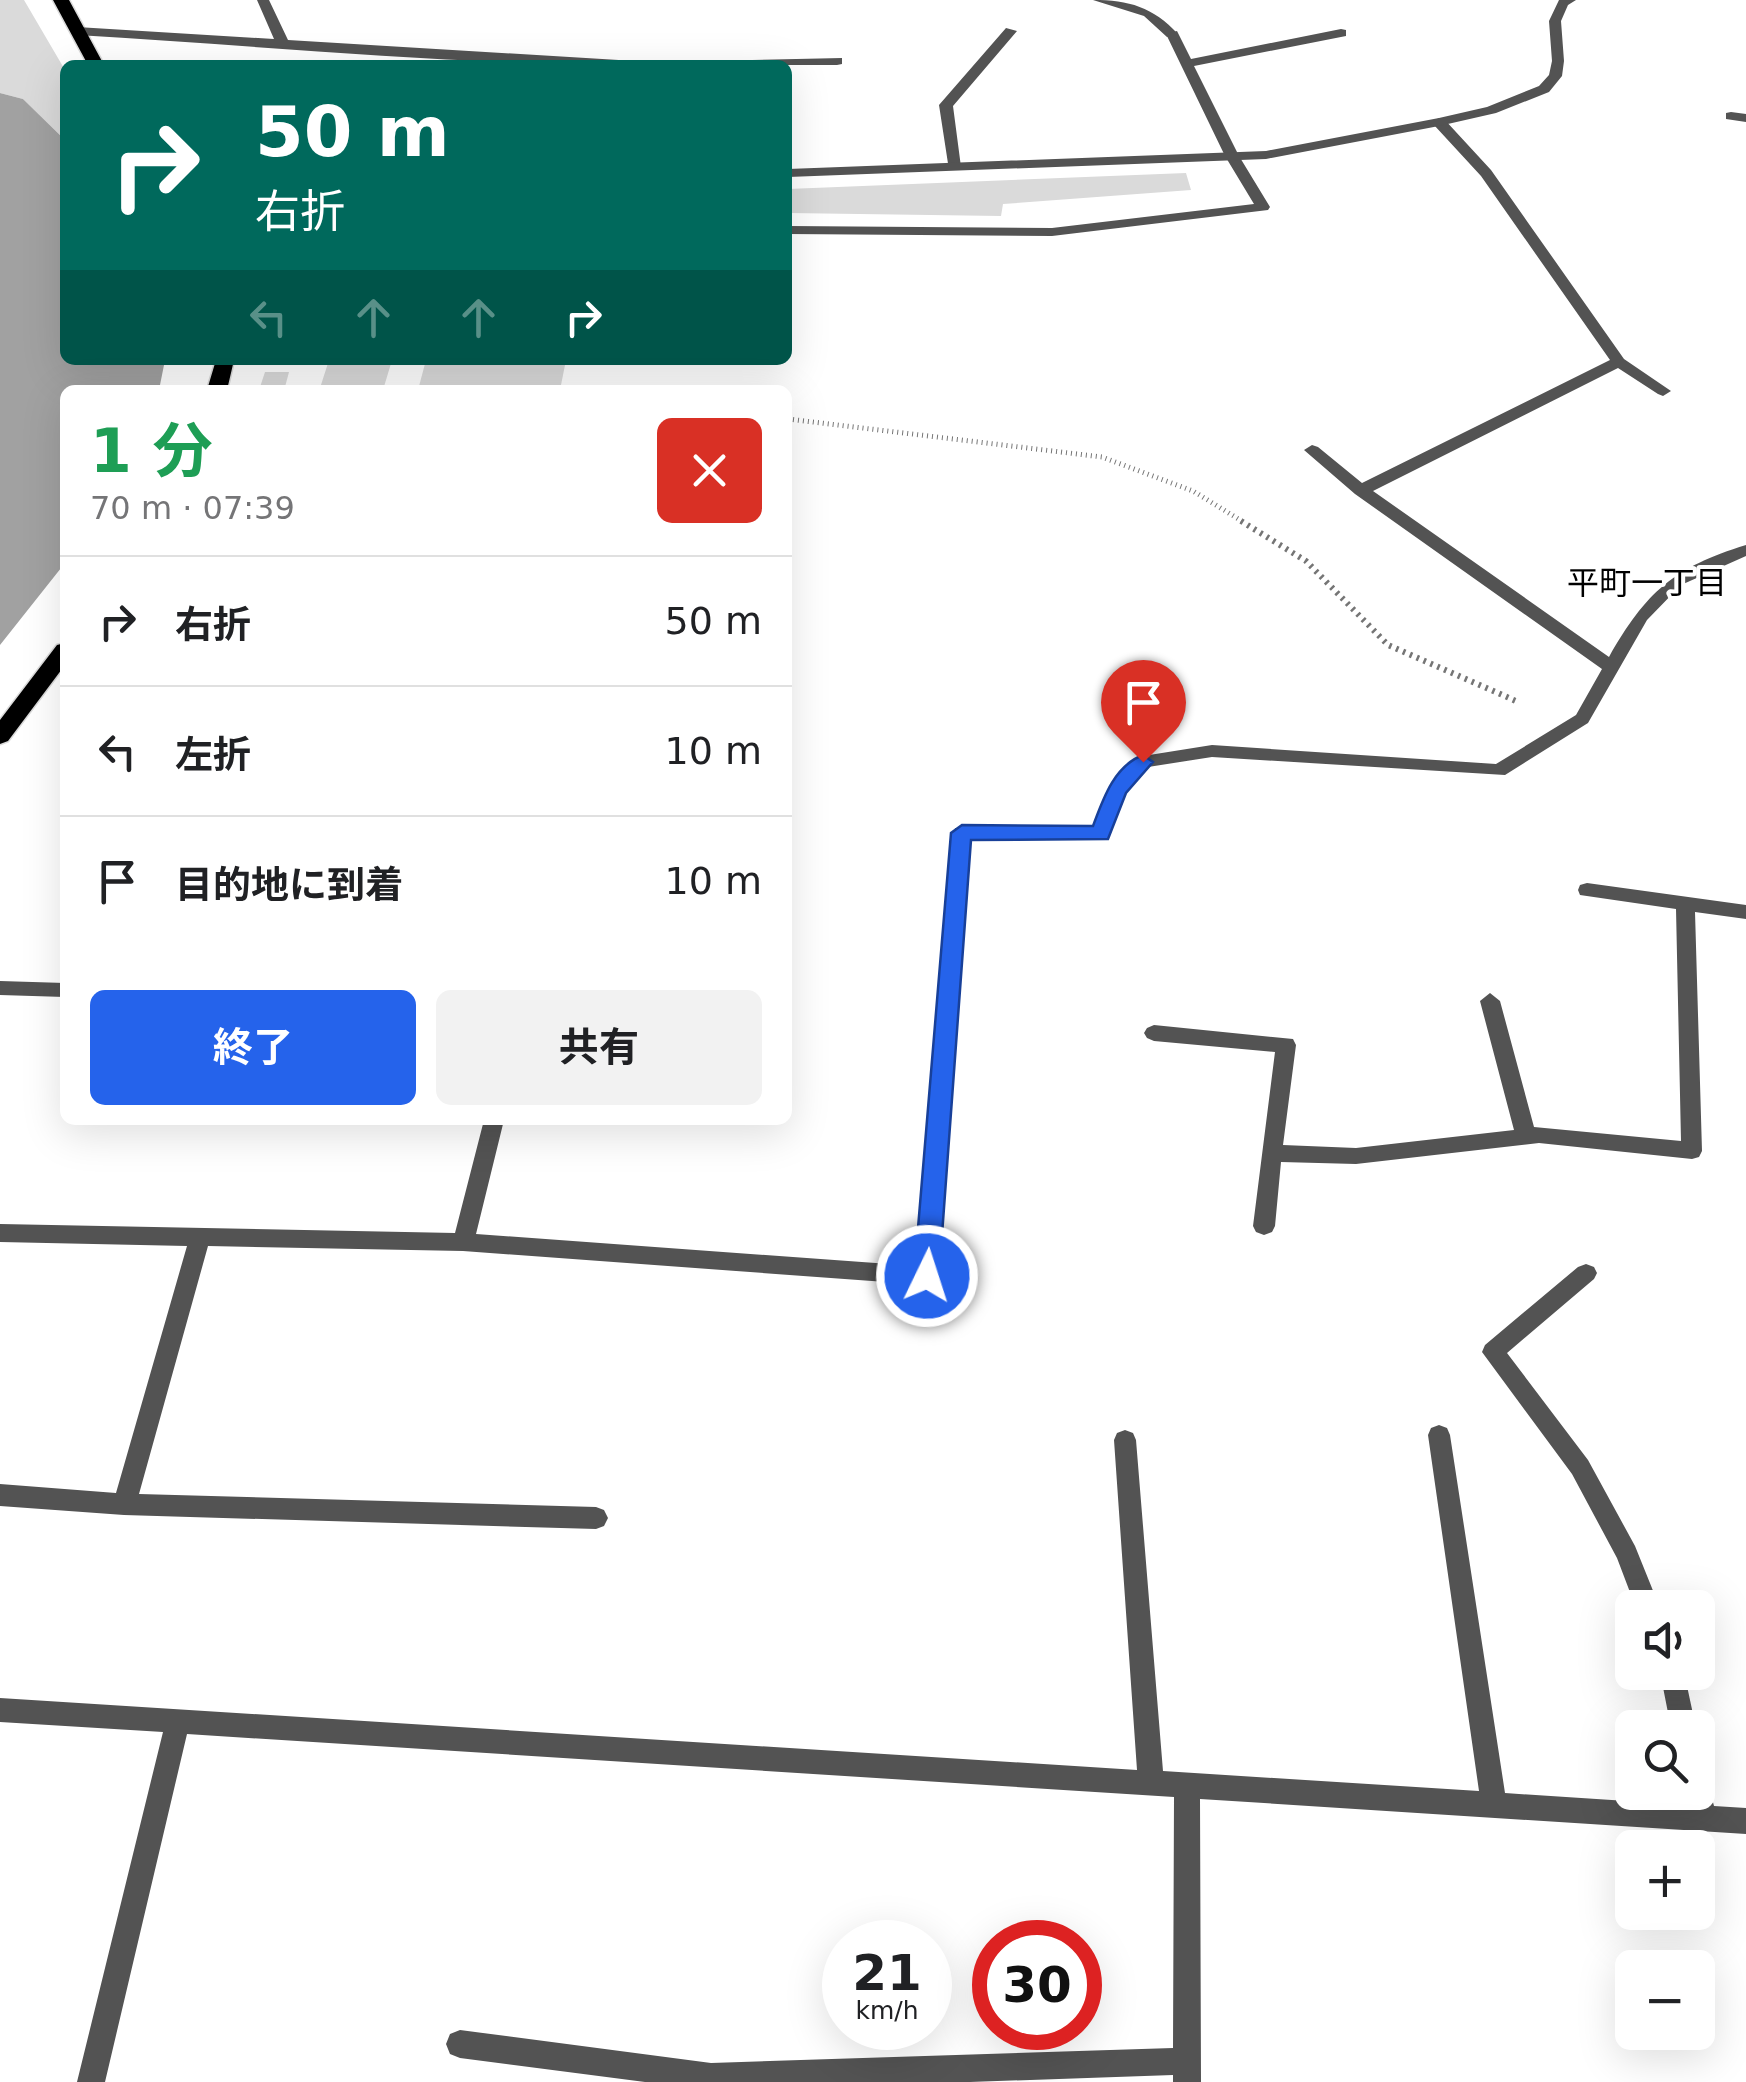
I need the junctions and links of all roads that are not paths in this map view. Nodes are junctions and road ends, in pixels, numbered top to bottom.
1 (61, 0) edge
2 (264, 0) edge
3 (1100, 0) edge
4 (1570, 0) edge
5 (77, 31) junction
6 (1011, 31) dead end
7 (1341, 33) dead end
8 (283, 44) junction
9 (93, 60) edge
10 (550, 60) edge
11 (836, 61) dead end
12 (792, 62) edge
13 (1187, 64) junction
14 (1439, 122) junction
15 (1232, 156) junction
16 (954, 167) junction
17 (792, 174) edge
18 (792, 230) edge
19 (1619, 362) junction
20 (1663, 391) dead end
21 (1312, 450) dead end
22 (1361, 490) junction
23 (1746, 550) edge
24 (60, 657) edge
25 (1611, 666) junction
26 (0, 736) edge
27 (1587, 890) dead end
28 (1685, 904) junction
29 (1746, 912) edge
30 (0, 988) edge
31 (60, 990) edge
32 (1490, 1001) dead end
33 (1154, 1033) dead end
34 (493, 1125) edge
35 (1532, 1135) junction
36 (1272, 1153) junction
37 (1264, 1226) dead end
38 (0, 1233) edge
39 (200, 1237) junction
40 (463, 1242) junction
41 (1586, 1273) dead end
42 (1439, 1435) dead end
43 (1124, 1440) dead end
44 (0, 1494) edge
45 (124, 1504) junction
46 (596, 1518) dead end
47 (1641, 1590) edge
48 (0, 1710) edge
49 (178, 1721) junction
50 (1151, 1784) junction
51 (1187, 1786) junction
52 (1494, 1804) junction
53 (1702, 1810) edge
54 (1704, 1819) junction
55 (1746, 1821) edge
56 (460, 2044) dead end
57 (1187, 2072) edge
58 (90, 2082) edge

1 - 5 main road
2 - 8 street
3 - 13 street
4 - 14 street
5 - 8 street
5 - 9 main road
6 - 16 street
7 - 13 street
8 - 10 street
11 - 12 street
13 - 15 street
14 - 15 street
14 - 19 street
15 - 16 street
15 - 18 street
16 - 17 street
19 - 20 street
19 - 22 street
21 - 22 street
22 - 25 street
23 - 25 street
24 - 26 main road
25 - 40 street
27 - 28 street
28 - 29 street
28 - 35 street
30 - 31 street
32 - 35 street
33 - 36 street
34 - 40 street
35 - 36 street
36 - 37 street
38 - 39 street
39 - 40 street
39 - 45 street
41 - 47 street
42 - 52 street
43 - 50 street
44 - 45 street
45 - 46 street
48 - 49 street
49 - 50 street
49 - 58 street
50 - 51 street
51 - 52 street
51 - 57 street
52 - 54 street
53 - 54 street
54 - 55 street
56 - 57 street

